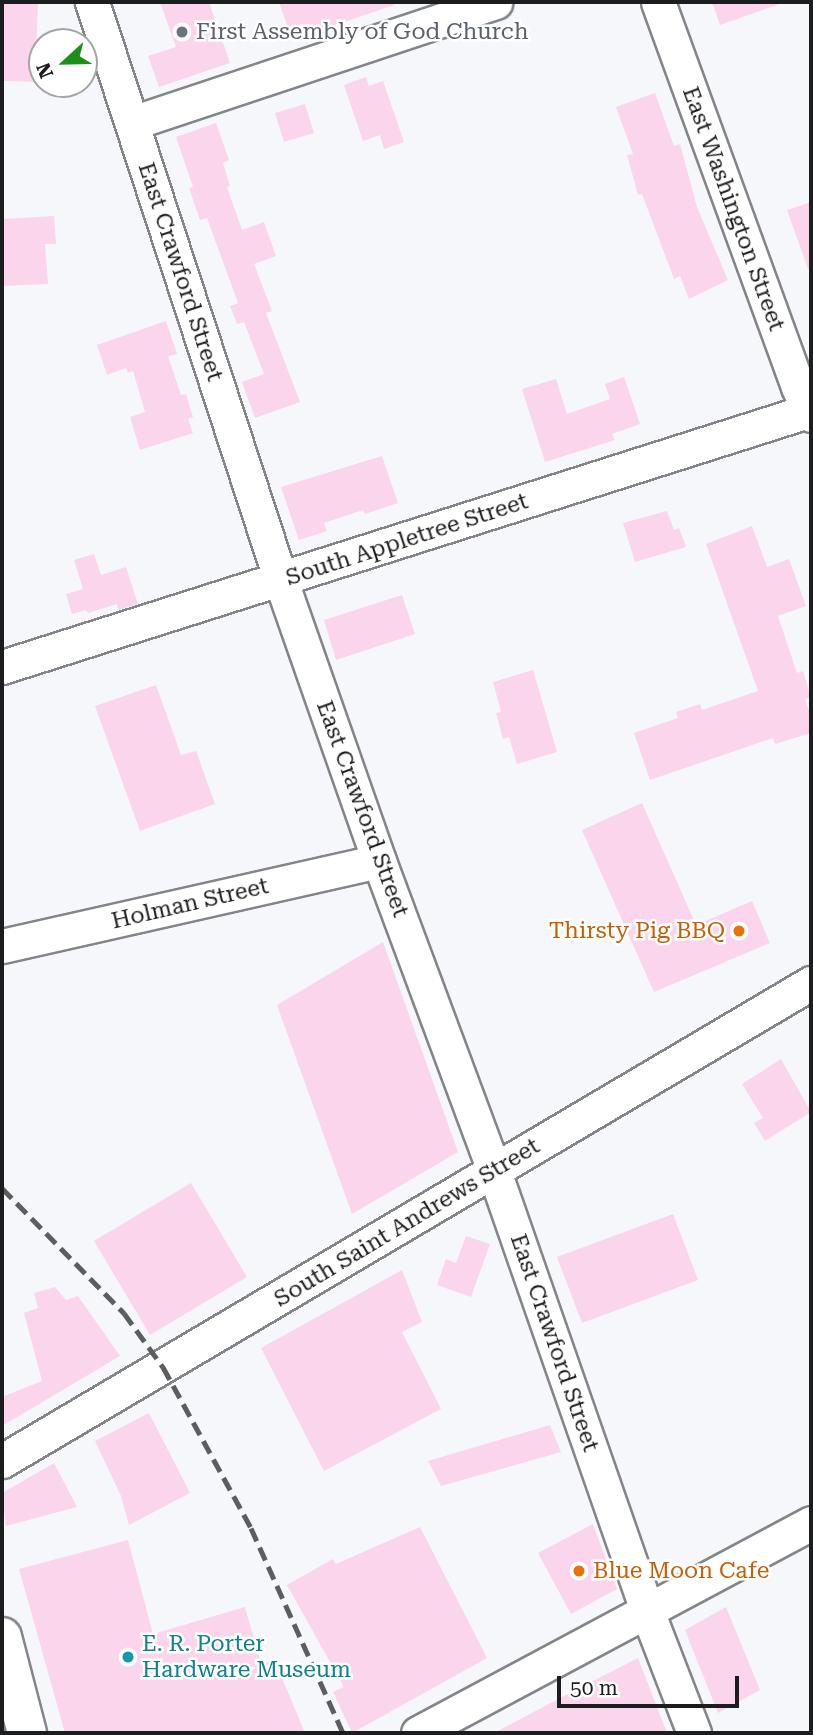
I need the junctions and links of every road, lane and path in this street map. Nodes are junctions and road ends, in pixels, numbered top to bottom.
1 (92, 2) edge
2 (495, 2) edge
3 (658, 2) edge
4 (132, 123) junction
5 (811, 412) edge
6 (281, 581) junction
7 (2, 667) edge
8 (379, 861) junction
9 (2, 946) edge
10 (811, 983) edge
11 (494, 1171) junction
12 (2, 1461) edge
13 (811, 1523) edge
14 (647, 1611) junction
15 (2, 1637) edge
16 (27, 1733) edge
17 (418, 1733) edge
18 (694, 1733) edge

1 - 4 street, East Crawford Street
2 - 4 street
3 - 5 street, East Washington Street
4 - 6 street, East Crawford Street
5 - 6 street, South Appletree Street
6 - 7 street, South Appletree Street
6 - 8 street, East Crawford Street
8 - 9 street, Holman Street
8 - 11 street, East Crawford Street
10 - 11 street, South Saint Andrews Street
11 - 12 street, South Saint Andrews Street
11 - 14 street, East Crawford Street
13 - 14 street
14 - 17 street
14 - 18 street, East Crawford Street
15 - 16 main road

